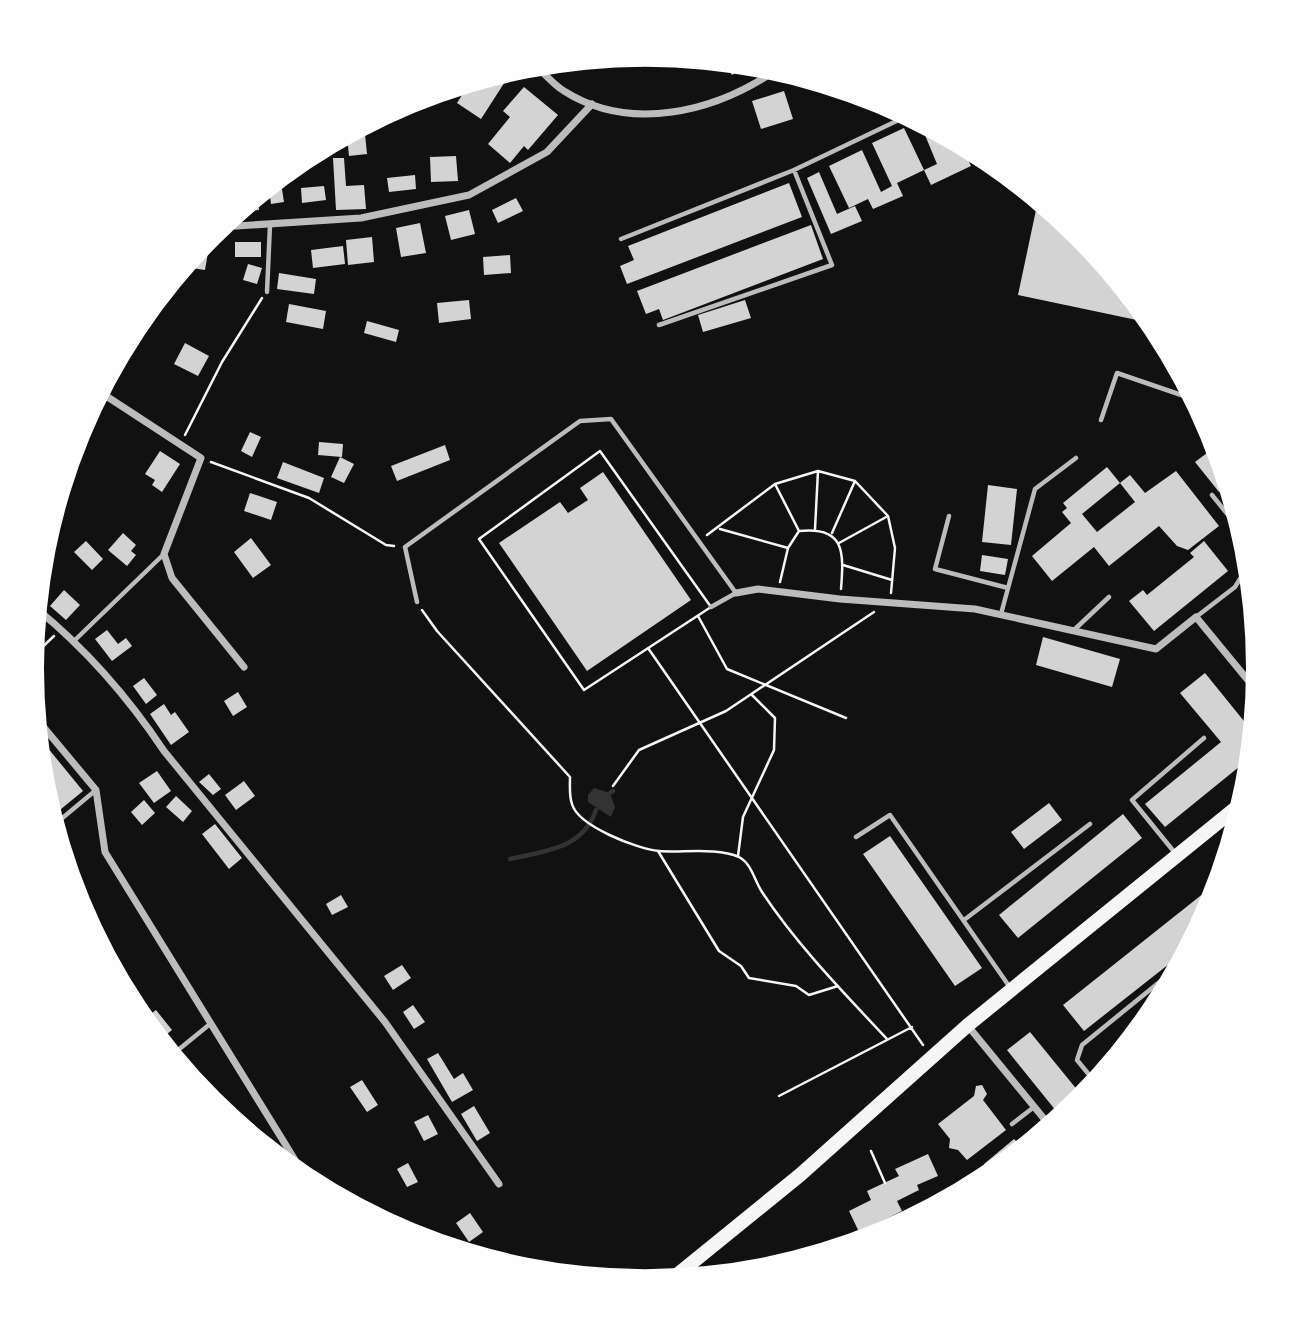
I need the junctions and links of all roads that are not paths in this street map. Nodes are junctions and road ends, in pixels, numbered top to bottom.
1 (546, 76) edge
2 (763, 79) edge
3 (592, 104) junction
4 (895, 122) edge
5 (794, 170) junction
6 (270, 224) junction
7 (238, 226) edge
8 (621, 239) dead end
9 (267, 292) road end
10 (659, 324) dead end
11 (1180, 394) edge
12 (109, 398) edge
13 (1101, 420) dead end
14 (1076, 458) dead end
15 (1212, 495) dead end
16 (1226, 512) edge
17 (949, 516) dead end
18 (164, 554) junction
19 (1240, 581) edge
20 (1007, 588) junction
21 (736, 593) junction
22 (1109, 597) dead end
23 (417, 602) road end
24 (711, 607) road end
25 (1001, 614) junction
26 (46, 616) edge
27 (1196, 617) junction
28 (1073, 631) junction
29 (75, 640) junction
30 (244, 667) dead end
31 (1246, 678) edge
32 (47, 732) edge
33 (1204, 738) dead end
34 (96, 790) junction
35 (1228, 814) edge
36 (63, 818) edge
37 (1090, 824) dead end
38 (856, 837) dead end
39 (1177, 855) junction
40 (964, 920) junction
41 (1156, 985) edge
42 (1012, 989) junction
43 (211, 1023) junction
44 (968, 1025) junction
45 (180, 1049) edge
46 (1089, 1074) edge
47 (1035, 1107) junction
48 (1044, 1118) edge
49 (1012, 1125) dead end
50 (292, 1155) edge
51 (499, 1184) dead end
52 (686, 1268) edge

1 - 3 street
2 - 3 street
3 - 6 street
4 - 5 lane
5 - 8 lane
5 - 10 lane
6 - 7 street
6 - 9 lane
11 - 13 lane
12 - 18 street
14 - 20 lane
15 - 16 lane
17 - 20 lane
18 - 29 lane
18 - 30 street
19 - 27 lane
20 - 25 lane
21 - 23 lane
21 - 24 lane
21 - 25 street
22 - 28 lane
25 - 28 street
26 - 29 street
27 - 28 street
27 - 31 street
29 - 51 street
32 - 34 street
33 - 39 lane
34 - 36 lane
34 - 43 street
35 - 39 main road
37 - 40 lane
38 - 40 lane
39 - 42 main road
40 - 42 lane
41 - 46 lane
42 - 44 main road
43 - 45 lane
43 - 50 street
44 - 47 street
44 - 52 main road
47 - 48 street
47 - 49 lane

